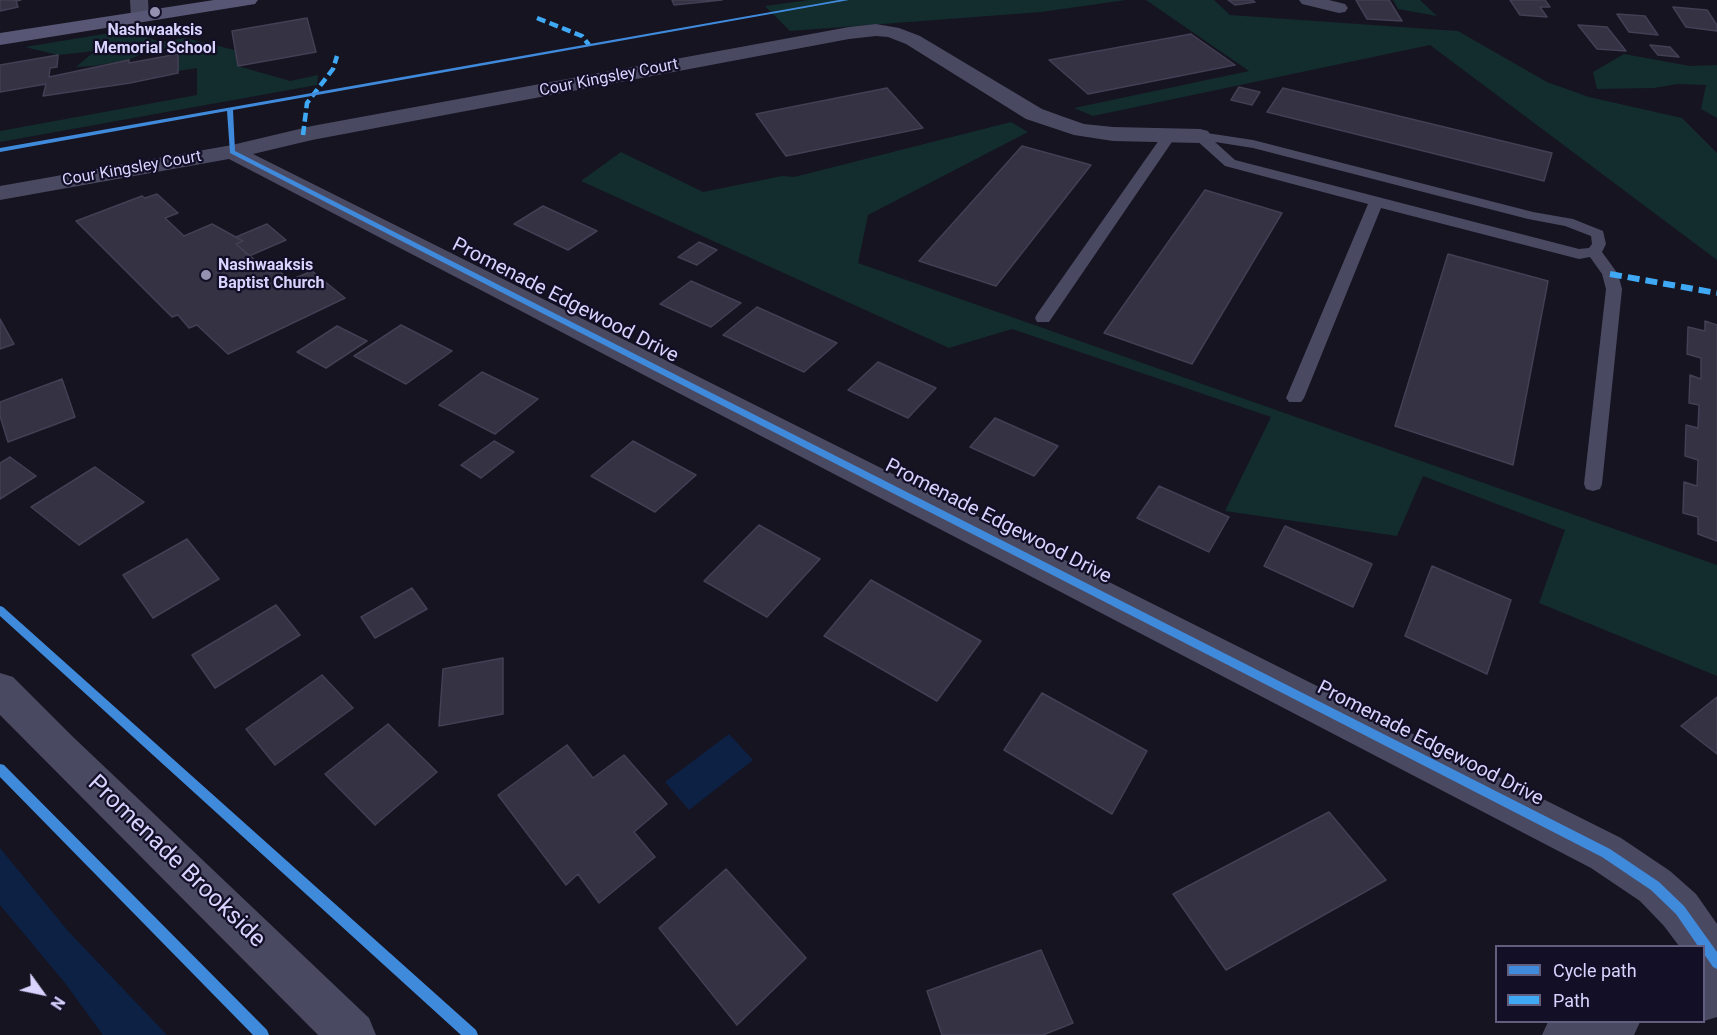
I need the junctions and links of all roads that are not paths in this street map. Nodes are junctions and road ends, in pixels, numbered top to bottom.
1 (249, 0) edge
2 (1308, 0) edge
3 (139, 8) edge
4 (1339, 8) dead end
5 (0, 39) edge
6 (1169, 136) junction
7 (1200, 136) junction
8 (232, 152) junction
9 (0, 193) edge
10 (1376, 202) junction
11 (1594, 252) junction
12 (1043, 318) dead end
13 (1294, 398) dead end
14 (1593, 483) dead end
15 (0, 689) edge
16 (1704, 945) edge
17 (1705, 946) edge
18 (1717, 963) edge
19 (1612, 1023) edge
20 (352, 1035) edge
21 (1566, 1035) edge

1 - 3 main road
2 - 4 street
3 - 5 main road
6 - 7 street, Cour Kingsley Court
6 - 8 street, Cour Kingsley Court
6 - 12 lane
7 - 10 lane
7 - 11 lane
8 - 9 street, Cour Kingsley Court
8 - 16 street, Promenade Edgewood Drive
10 - 11 lane
10 - 13 lane
11 - 14 lane
15 - 20 street, Promenade Brookside
17 - 18 street, Promenade Edgewood Drive
19 - 21 street

